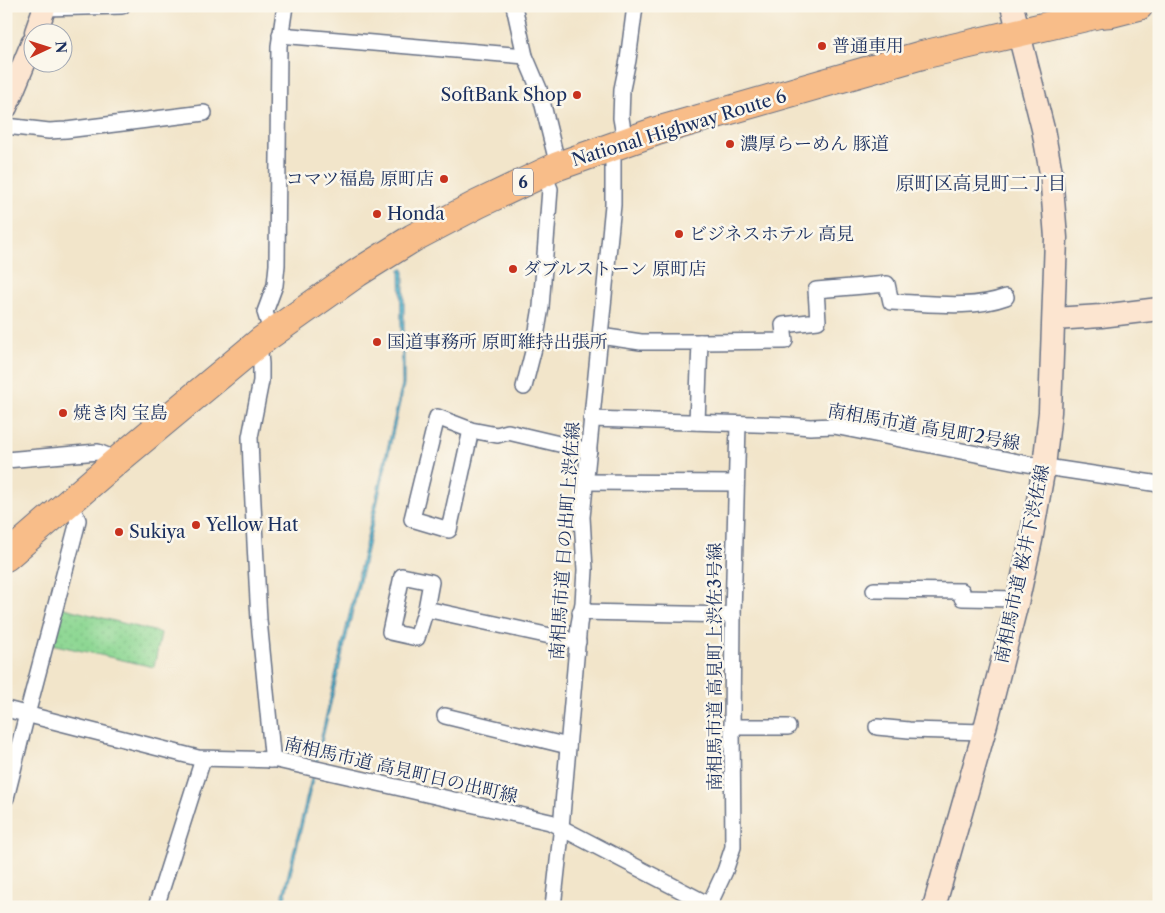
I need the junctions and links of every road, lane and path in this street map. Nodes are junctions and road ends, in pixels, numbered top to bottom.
1 (122, 6) edge
2 (285, 6) edge
3 (514, 6) edge
4 (635, 6) edge
5 (1012, 6) edge
6 (1139, 6) edge
7 (45, 7) edge
8 (40, 22) edge
9 (1020, 33) junction
10 (280, 35) junction
11 (525, 56) junction
12 (22, 68) edge
13 (6, 107) edge
14 (204, 113) dead end
15 (6, 126) edge
16 (619, 144) junction
17 (550, 170) junction
18 (1006, 297) dead end
19 (1159, 309) edge
20 (1054, 319) junction
21 (600, 336) junction
22 (266, 339) junction
23 (700, 342) junction
24 (524, 387) dead end
25 (591, 419) junction
26 (697, 422) junction
27 (738, 424) junction
28 (471, 430) junction
29 (588, 450) junction
30 (6, 460) edge
31 (118, 460) junction
32 (1044, 467) junction
33 (585, 482) junction
34 (735, 483) junction
35 (1159, 484) edge
36 (69, 502) junction
37 (6, 557) edge
38 (874, 590) dead end
39 (1018, 599) junction
40 (426, 609) dead end
41 (580, 612) junction
42 (733, 615) junction
43 (578, 642) junction
44 (6, 709) edge
45 (27, 716) junction
46 (445, 716) dead end
47 (732, 727) junction
48 (788, 727) dead end
49 (877, 727) dead end
50 (984, 732) junction
51 (568, 746) junction
52 (203, 759) junction
53 (270, 760) junction
54 (6, 798) edge
55 (561, 827) junction
56 (711, 906) edge
57 (156, 907) edge
58 (553, 907) edge
59 (934, 907) edge

1 - 7 street
2 - 10 street
3 - 11 street
4 - 16 street, 南相馬市道 日の出町上渋佐線
5 - 9 street, 南相馬市道 桜井下渋佐線
6 - 9 highway, National Highway Route 6 / 6
7 - 8 street
9 - 16 highway, National Highway Route 6 / 6
9 - 20 street, 南相馬市道 桜井下渋佐線
10 - 11 street
10 - 22 street
11 - 17 street
12 - 13 street
14 - 15 street
16 - 17 highway, National Highway Route 6 / 6
16 - 21 street, 南相馬市道 日の出町上渋佐線
17 - 22 highway, National Highway Route 6 / 6
17 - 24 street
18 - 23 street
19 - 20 street
20 - 32 street, 南相馬市道 桜井下渋佐線
21 - 23 street
21 - 25 street, 南相馬市道 日の出町上渋佐線
22 - 31 highway, National Highway Route 6 / 6
22 - 53 street
23 - 26 street
25 - 26 street, 南相馬市道 高見町2号線
25 - 29 street, 南相馬市道 日の出町上渋佐線
26 - 27 street, 南相馬市道 高見町2号線
27 - 32 street, 南相馬市道 高見町2号線
27 - 34 street, 南相馬市道 高見町上渋佐3号線
28 - 28 street
28 - 29 street
29 - 33 street, 南相馬市道 日の出町上渋佐線
30 - 31 street
31 - 36 highway, National Highway Route 6 / 6
32 - 35 street, 南相馬市道 高見町2号線
32 - 39 street, 南相馬市道 桜井下渋佐線
33 - 34 street
33 - 41 street, 南相馬市道 日の出町上渋佐線
34 - 42 street, 南相馬市道 高見町上渋佐3号線
36 - 37 highway, National Highway Route 6 / 6
36 - 45 street
38 - 39 street
39 - 50 street, 南相馬市道 桜井下渋佐線
40 - 43 street
41 - 42 street
41 - 43 street, 南相馬市道 日の出町上渋佐線
42 - 47 street, 南相馬市道 高見町上渋佐3号線
43 - 51 street, 南相馬市道 日の出町上渋佐線
44 - 45 street, 南相馬市道 高見町日の出町線
45 - 52 street, 南相馬市道 高見町日の出町線
45 - 54 street
46 - 51 street
47 - 48 street
47 - 56 street, 南相馬市道 高見町上渋佐3号線
49 - 50 street
50 - 59 street, 南相馬市道 桜井下渋佐線
51 - 55 street, 南相馬市道 日の出町上渋佐線
52 - 53 street, 南相馬市道 高見町日の出町線
52 - 57 street
53 - 55 street, 南相馬市道 高見町日の出町線
55 - 56 street, 南相馬市道 高見町日の出町線
55 - 58 street, 南相馬市道 日の出町上渋佐線

